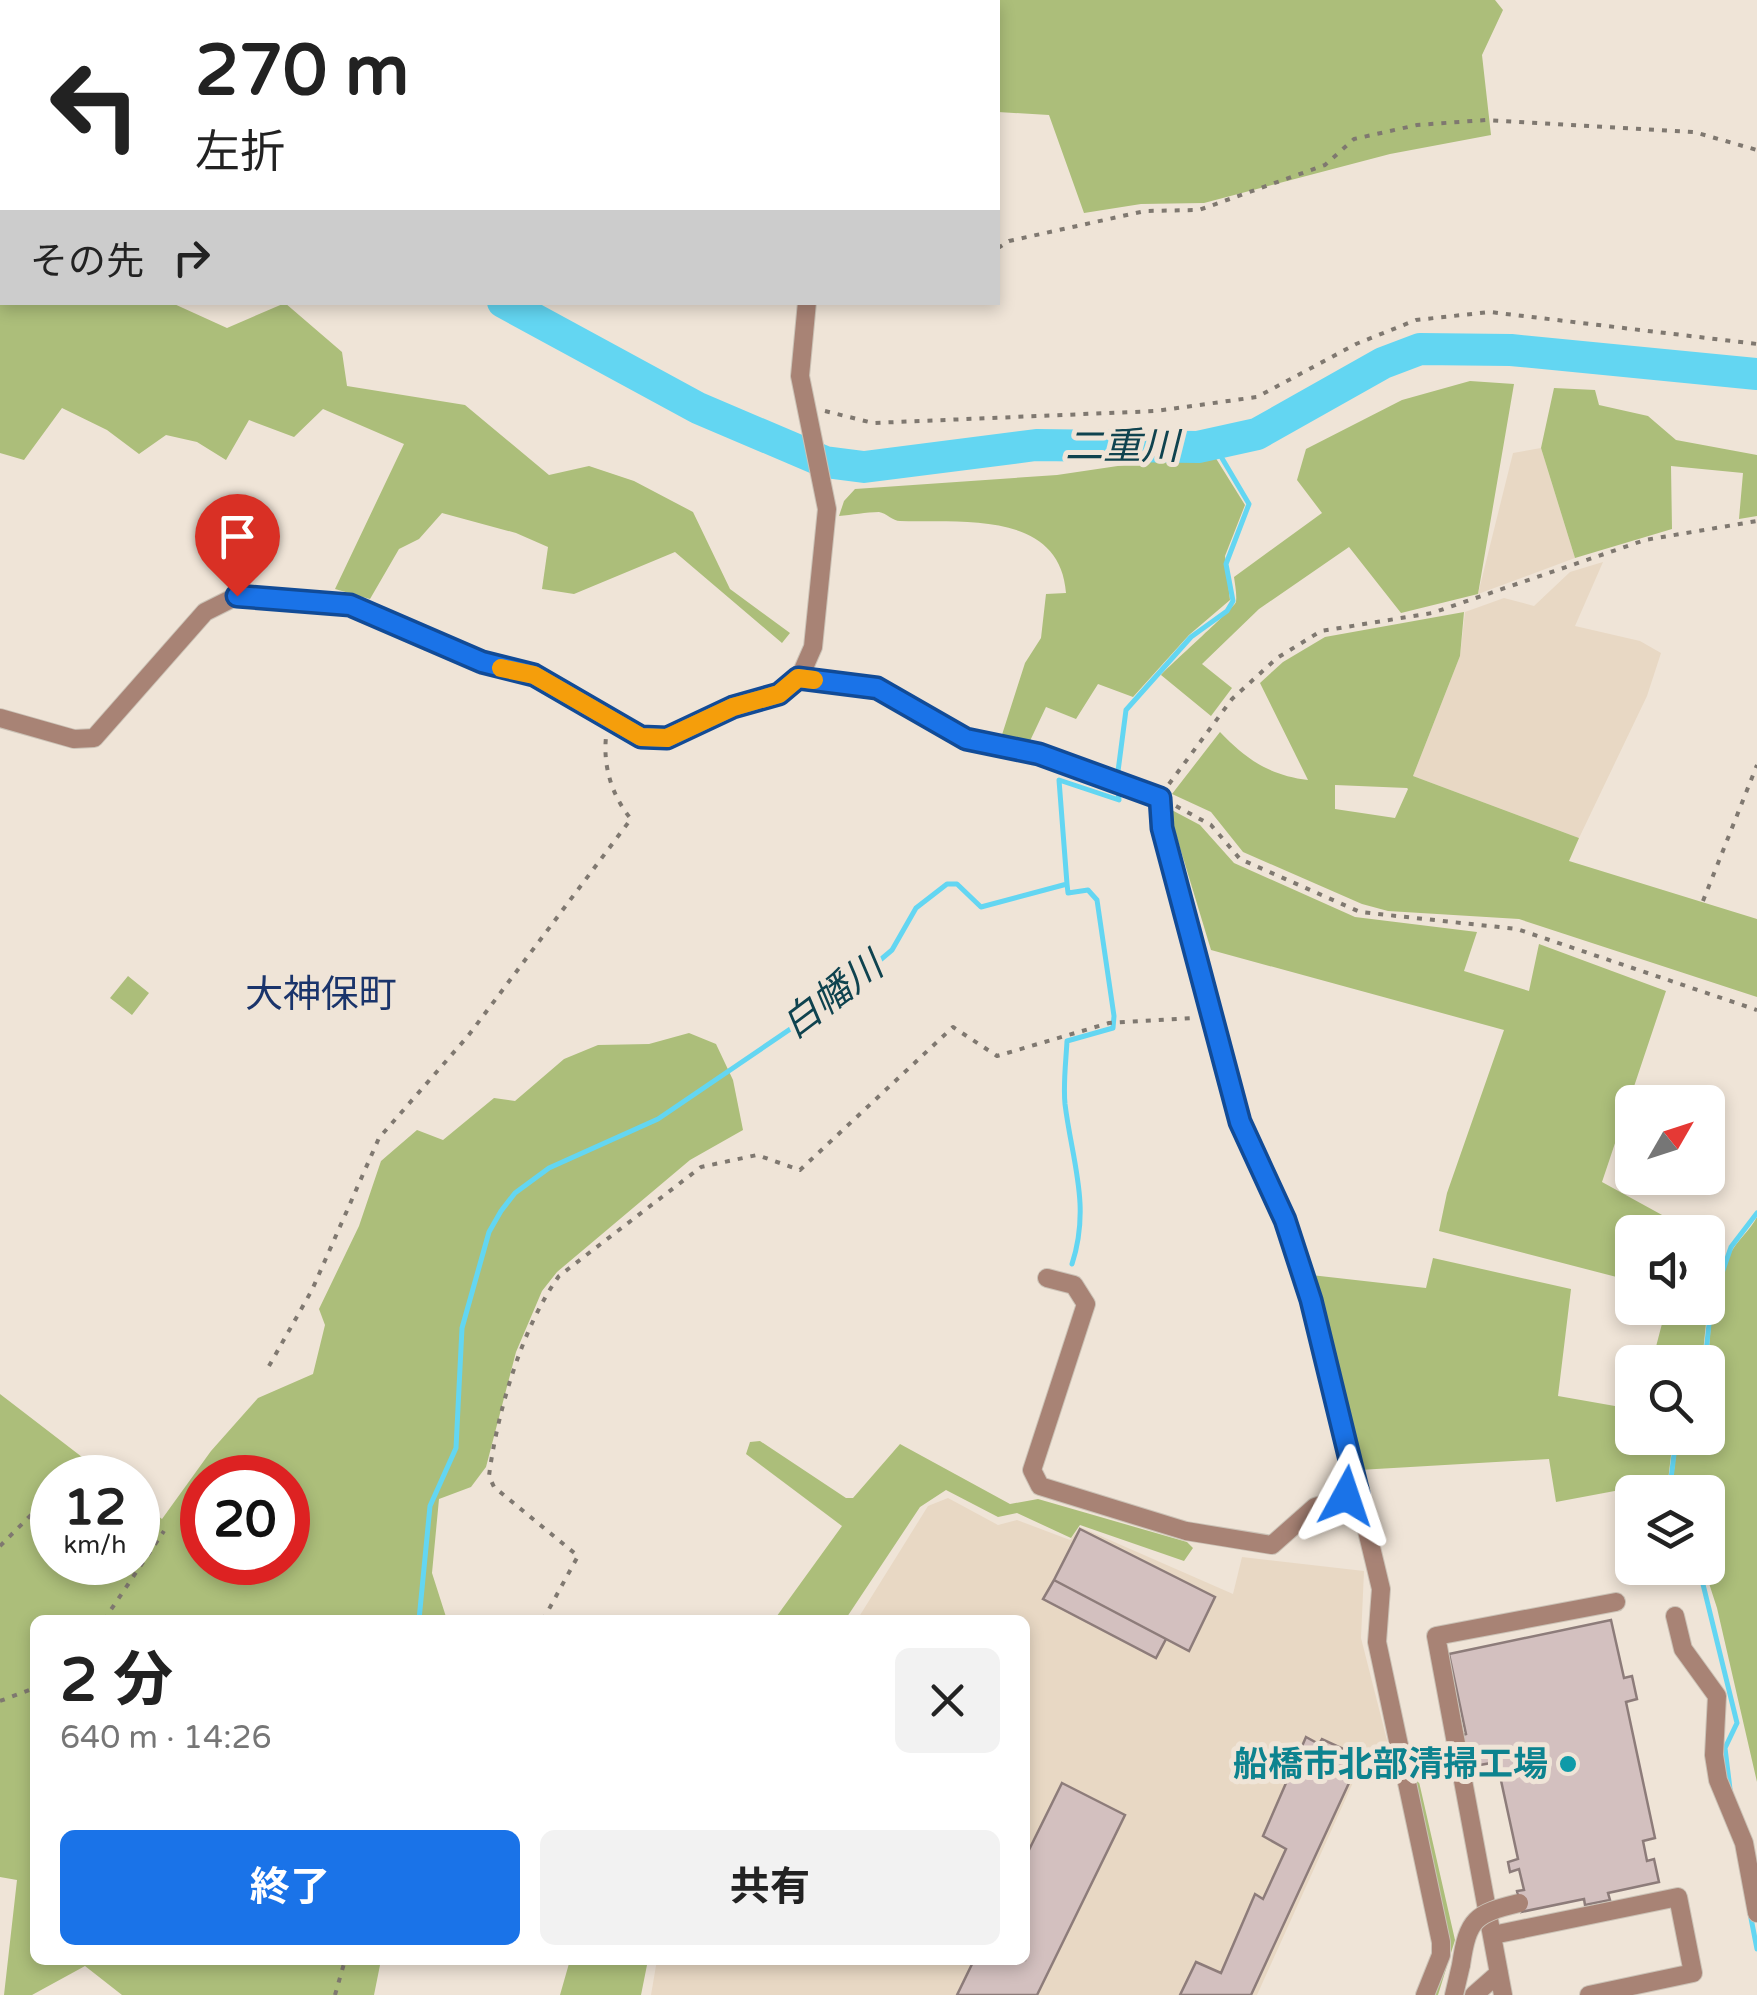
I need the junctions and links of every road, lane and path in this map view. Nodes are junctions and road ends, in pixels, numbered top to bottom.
1 (1757, 150) edge
2 (1000, 246) edge
3 (808, 305) edge
4 (1757, 344) edge
5 (807, 408) junction
6 (1757, 520) edge
7 (798, 678) junction
8 (0, 718) edge
9 (615, 720) junction
10 (1757, 765) edge
11 (1160, 798) junction
12 (1703, 901) dead end
13 (1757, 1010) edge
14 (1211, 1016) junction
15 (1047, 1278) dead end
16 (269, 1366) dead end
17 (1358, 1493) junction
18 (30, 1516) edge
19 (164, 1531) dead end
20 (0, 1546) edge
21 (1616, 1602) dead end
22 (107, 1615) edge
23 (546, 1615) edge
24 (1675, 1616) dead end
25 (30, 1690) edge
26 (0, 1701) edge
27 (1519, 1903) dead end
28 (1757, 1912) edge
29 (1493, 1936) junction
30 (344, 1965) edge
31 (1499, 1973) junction
32 (335, 1995) edge
33 (1425, 1995) edge
34 (1454, 1995) edge
35 (1474, 1995) edge
36 (1503, 1995) edge
37 (1589, 1995) edge

1 - 2 path
3 - 5 street
4 - 5 path
5 - 7 street
6 - 11 path
7 - 9 street
7 - 11 street
8 - 9 street
9 - 16 path
10 - 12 path
11 - 13 path
11 - 14 street
14 - 17 street
14 - 23 path
15 - 17 street
17 - 33 street
18 - 20 path
19 - 22 path
21 - 29 street
24 - 28 street
25 - 26 path
27 - 34 street, bridge
29 - 31 street
29 - 37 street
30 - 32 path
31 - 35 street
31 - 36 street

